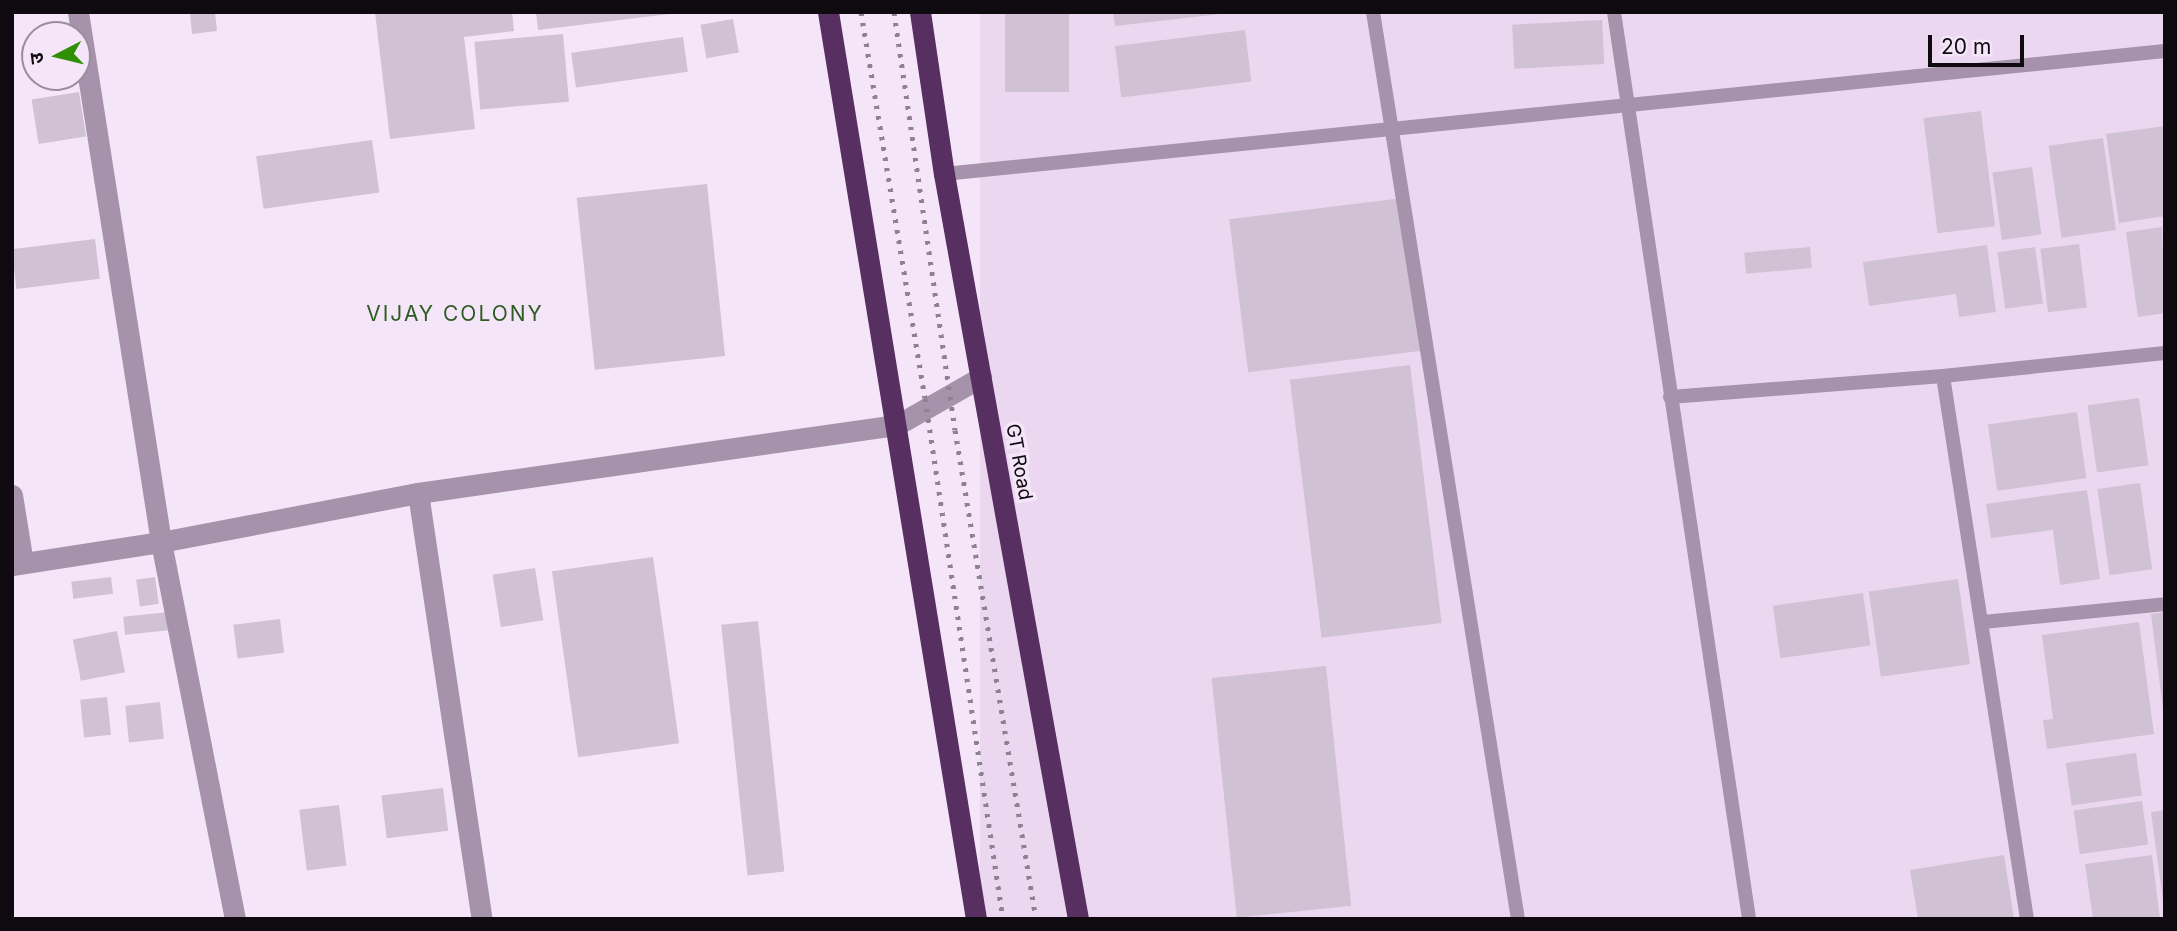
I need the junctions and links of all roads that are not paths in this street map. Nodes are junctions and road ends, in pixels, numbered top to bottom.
1 (78, 12) edge
2 (828, 12) edge
3 (920, 12) edge
4 (1373, 12) edge
5 (1614, 12) edge
6 (2165, 51) edge
7 (1628, 104) junction
8 (1393, 128) junction
9 (944, 174) junction
10 (2165, 353) edge
11 (1943, 376) junction
12 (981, 377) junction
13 (1670, 397) junction
14 (897, 425) junction
15 (418, 493) junction
16 (12, 495) edge
17 (161, 542) junction
18 (18, 564) edge
19 (2165, 604) edge
20 (1983, 622) junction
21 (235, 919) edge
22 (482, 919) edge
23 (976, 919) edge
24 (1078, 919) edge
25 (1518, 919) edge
26 (1749, 919) edge
27 (2027, 919) edge

1 - 17 street
2 - 14 highway
3 - 9 highway, GT Road
4 - 8 lane
5 - 7 lane
6 - 7 lane
7 - 8 lane
7 - 13 lane
8 - 9 lane
8 - 25 lane
9 - 12 highway, GT Road
10 - 11 lane
11 - 13 lane
11 - 20 lane
12 - 14 street
12 - 24 highway, GT Road
13 - 26 lane
14 - 15 street
14 - 23 highway
15 - 17 street
15 - 22 street
16 - 18 street
17 - 18 street
17 - 21 street
19 - 20 lane
20 - 27 lane

